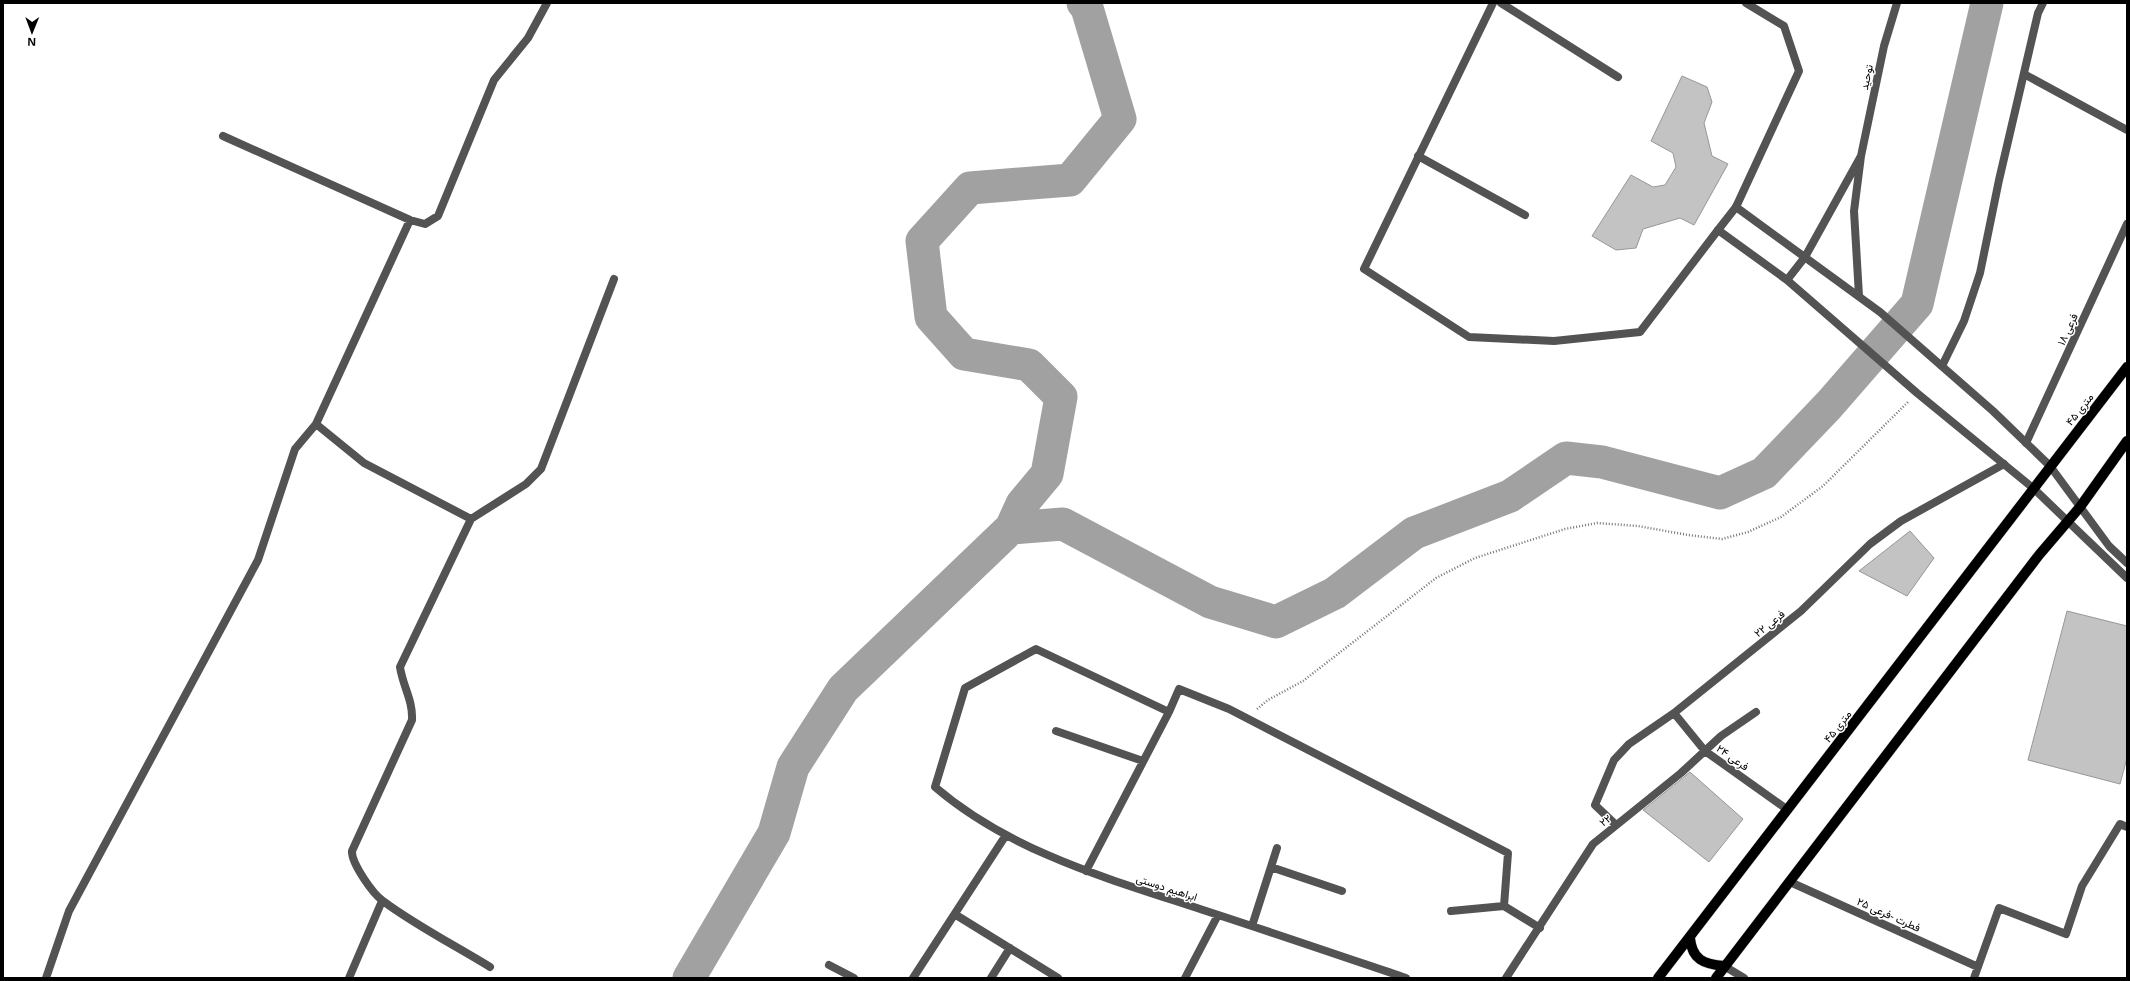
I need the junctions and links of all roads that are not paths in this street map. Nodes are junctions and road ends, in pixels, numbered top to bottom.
1 (547, 3) edge
2 (1493, 3) edge
3 (1501, 3) edge
4 (1746, 3) edge
5 (1897, 3) edge
6 (2043, 3) edge
7 (2024, 74) junction
8 (1618, 77) dead end
9 (2127, 130) edge
10 (223, 136) dead end
11 (1418, 156) junction
12 (1861, 156) junction
13 (1736, 207) junction
14 (1525, 215) dead end
15 (410, 220) junction
16 (2127, 224) edge
17 (1718, 230) junction
18 (1805, 257) junction
19 (614, 279) dead end
20 (1787, 280) junction
21 (1859, 296) junction
22 (1942, 366) junction
23 (2127, 367) edge
24 (316, 424) junction
25 (2127, 440) edge
26 (2026, 443) junction
27 (2004, 464) junction
28 (2050, 466) junction
29 (2033, 488) junction
30 (2080, 507) junction
31 (471, 519) junction
32 (2067, 522) junction
33 (2127, 563) edge
34 (2127, 578) edge
35 (1169, 712) junction
36 (1674, 712) junction
37 (1756, 712) dead end
38 (1056, 731) dead end
39 (1705, 751) junction
40 (1143, 761) junction
41 (1788, 810) junction
42 (1616, 825) junction
43 (2127, 827) edge
44 (1006, 835) junction
45 (1277, 848) dead end
46 (1271, 867) junction
47 (1086, 871) junction
48 (1790, 882) junction
49 (1342, 891) dead end
50 (382, 901) junction
51 (1504, 906) junction
52 (1451, 911) dead end
53 (956, 915) junction
54 (1218, 915) junction
55 (1252, 926) junction
56 (1540, 928) junction
57 (1690, 938) junction
58 (1010, 948) junction
59 (829, 965) dead end
60 (1724, 966) junction
61 (490, 967) dead end
62 (1978, 967) junction
63 (46, 978) edge
64 (349, 978) edge
65 (854, 978) edge
66 (913, 978) edge
67 (991, 978) edge
68 (1058, 978) edge
69 (1185, 978) edge
70 (1406, 978) edge
71 (1506, 978) edge
72 (1658, 978) edge
73 (1716, 978) edge
74 (1744, 978) edge
75 (1974, 978) edge

1 - 15 street
2 - 11 street
3 - 8 street
4 - 13 street
5 - 12 street, توحید
6 - 7 street
7 - 9 street
7 - 22 street
10 - 15 street
11 - 14 street
11 - 17 street
12 - 18 street
12 - 21 street
13 - 17 street
13 - 18 street
15 - 24 street
16 - 26 street, فرعی ۱۸
17 - 20 street
18 - 20 street
18 - 21 street
19 - 31 street
20 - 27 street
21 - 22 street
22 - 26 street
23 - 28 main road, ۴۵ متری
24 - 31 street
24 - 63 street
25 - 30 main road
26 - 28 street
27 - 29 street
27 - 36 street, فرعی ۲۲
28 - 29 main road, ۴۵ متری
28 - 30 street
29 - 32 street
29 - 41 main road, ۴۵ متری
30 - 32 main road
30 - 33 street
31 - 50 street
32 - 34 street
32 - 48 main road
35 - 40 street
35 - 44 street, ابراهیم دوستی
35 - 51 street
36 - 39 street, فرعی ۲۴
36 - 42 street, فرعی ۲۲
37 - 39 street, ۲۲
38 - 40 street
39 - 41 street, فرعی ۲۴
39 - 42 street, ۲۲
40 - 47 street
41 - 57 main road, ۴۵ متری
42 - 56 street, ۲۲
43 - 62 street
44 - 47 street, ابراهیم دوستی
44 - 53 street
45 - 46 street
46 - 49 street
46 - 55 street
47 - 54 street, ابراهیم دوستی
48 - 60 main road
48 - 62 street, فطرت -فرعی ۲۵
50 - 61 street
50 - 64 street
51 - 52 street
51 - 56 street
53 - 58 street
53 - 66 street
54 - 55 street, ابراهیم دوستی
54 - 69 street
55 - 70 street, ابراهیم دوستی
56 - 71 street, ۲۲
57 - 60 main road
57 - 72 main road, ۴۵ متری
58 - 67 street
58 - 68 street
59 - 65 street
60 - 73 main road
60 - 74 street
62 - 75 street

